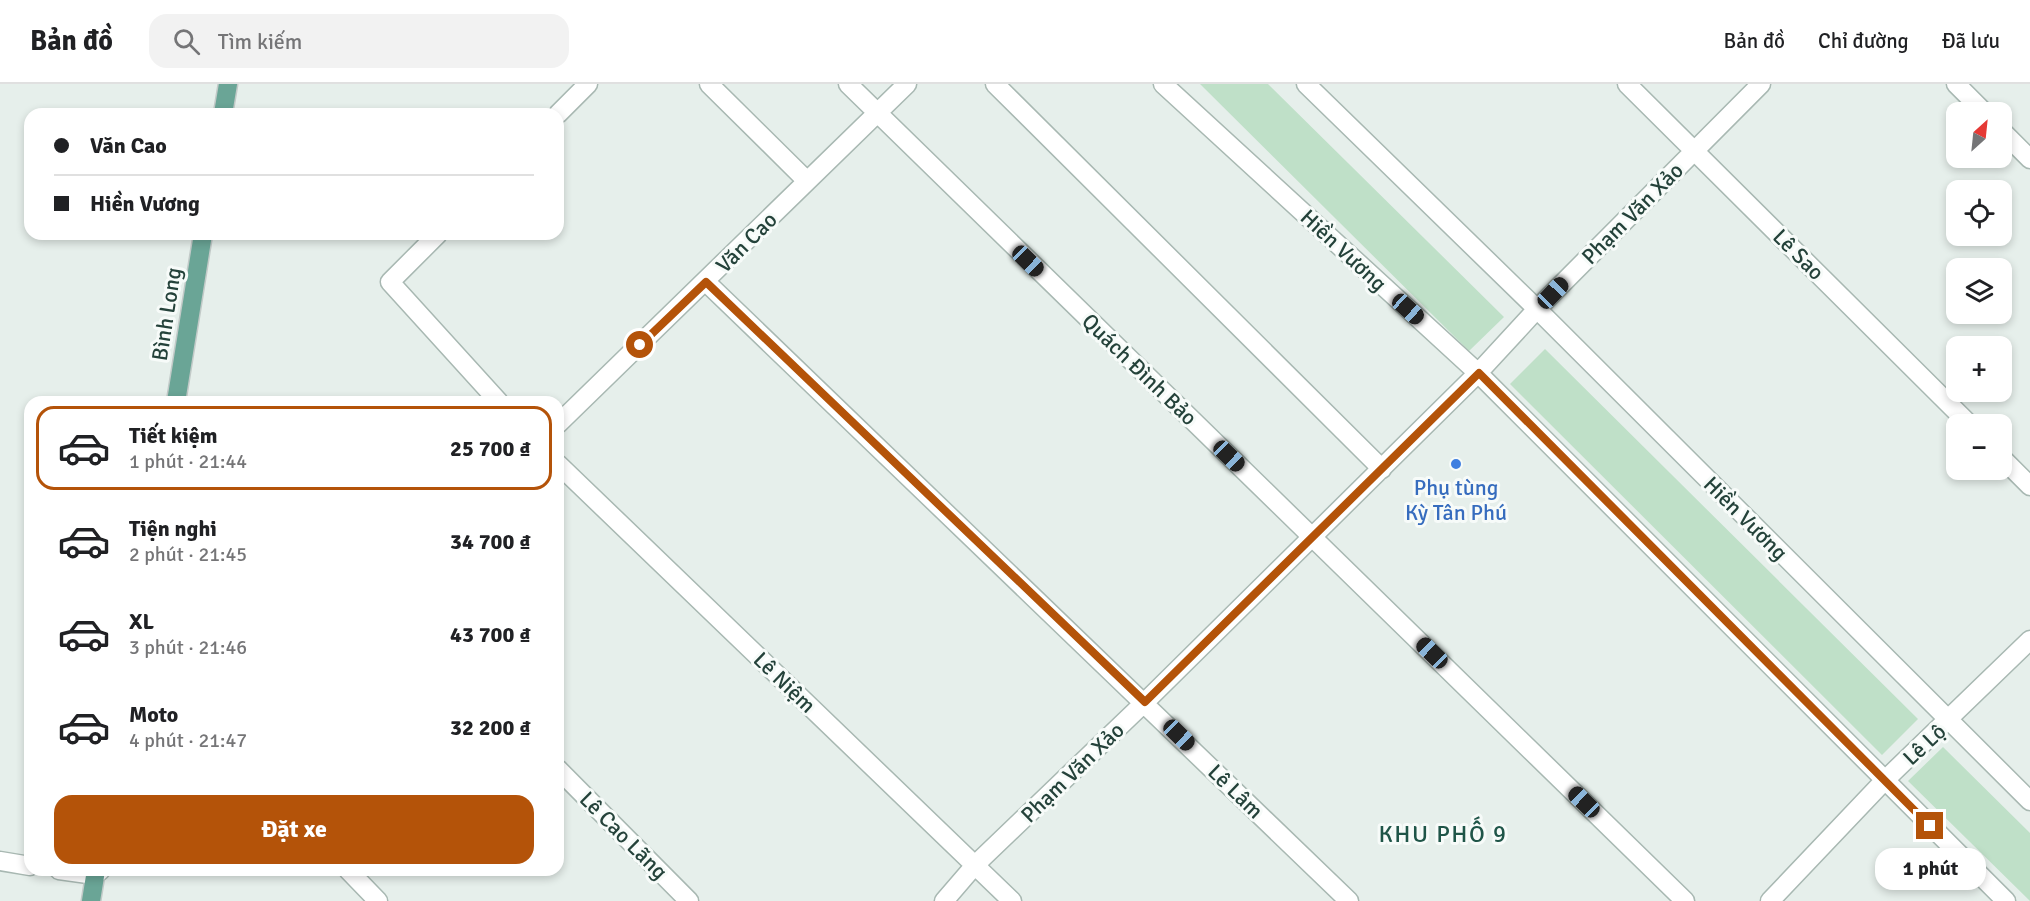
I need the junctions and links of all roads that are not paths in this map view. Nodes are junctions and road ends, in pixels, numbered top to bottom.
1 (228, 84) edge
2 (588, 84) edge
3 (709, 84) edge
4 (848, 84) edge
5 (907, 84) edge
6 (995, 84) edge
7 (1163, 84) edge
8 (1306, 84) edge
9 (1627, 84) edge
10 (1761, 84) edge
11 (1956, 84) edge
12 (1974, 102) edge
13 (224, 108) edge
14 (564, 108) edge
15 (877, 115) junction
16 (2012, 141) edge
17 (1694, 149) junction
18 (2030, 159) edge
19 (807, 182) junction
20 (202, 240) edge
21 (432, 240) edge
22 (706, 282) junction
23 (1537, 309) junction
24 (1479, 373) junction
25 (177, 396) edge
26 (494, 396) edge
27 (1959, 414) edge
28 (564, 418) edge
29 (2012, 468) edge
30 (1382, 469) junction
31 (564, 470) edge
32 (2030, 486) edge
33 (1313, 537) junction
34 (2030, 640) edge
35 (1145, 702) junction
36 (1948, 721) junction
37 (564, 775) edge
38 (1884, 781) junction
39 (2030, 801) edge
40 (0, 861) edge
41 (24, 865) edge
42 (975, 865) junction
43 (96, 876) edge
44 (354, 876) edge
45 (91, 901) edge
46 (378, 901) edge
47 (690, 901) edge
48 (944, 901) edge
49 (1012, 901) edge
50 (1349, 901) edge
51 (1685, 901) edge
52 (1770, 901) edge
53 (2006, 901) edge

1 - 13 main road
2 - 14 street
3 - 19 street
4 - 15 street, Quách Đình Bảo
5 - 15 street, Văn Cao
6 - 30 street
7 - 24 street, Hiền Vương
8 - 23 street, Hiền Vương
9 - 17 street, Lê Sao
10 - 17 street, Phạm Văn Xảo
11 - 12 street
15 - 19 street, Văn Cao
15 - 33 street, Quách Đình Bảo
16 - 18 street
17 - 23 street, Phạm Văn Xảo
17 - 27 street, Lê Sao
19 - 22 street, Văn Cao
20 - 25 main road, Bình Long
21 - 26 street
22 - 28 street, Văn Cao
22 - 35 street, Lê Lâm
23 - 24 street, Phạm Văn Xảo
23 - 36 street, Hiền Vương
24 - 30 street, Phạm Văn Xảo
24 - 38 street, Hiền Vương
29 - 32 street
30 - 33 street, Phạm Văn Xảo
31 - 42 street, Lê Niệm
33 - 35 street, Phạm Văn Xảo
33 - 51 street, Quách Đình Bảo
34 - 36 street, Lê Lộ
35 - 42 street, Phạm Văn Xảo
35 - 50 street, Lê Lâm
36 - 38 street, Lê Lộ
36 - 39 street, Hiền Vương
37 - 47 street, Lê Cao Lãng
38 - 52 street, Lê Lộ
38 - 53 street, Hiền Vương
40 - 41 street
42 - 48 street, Phạm Văn Xảo
42 - 49 street, Lê Niệm
43 - 45 main road
44 - 46 street

